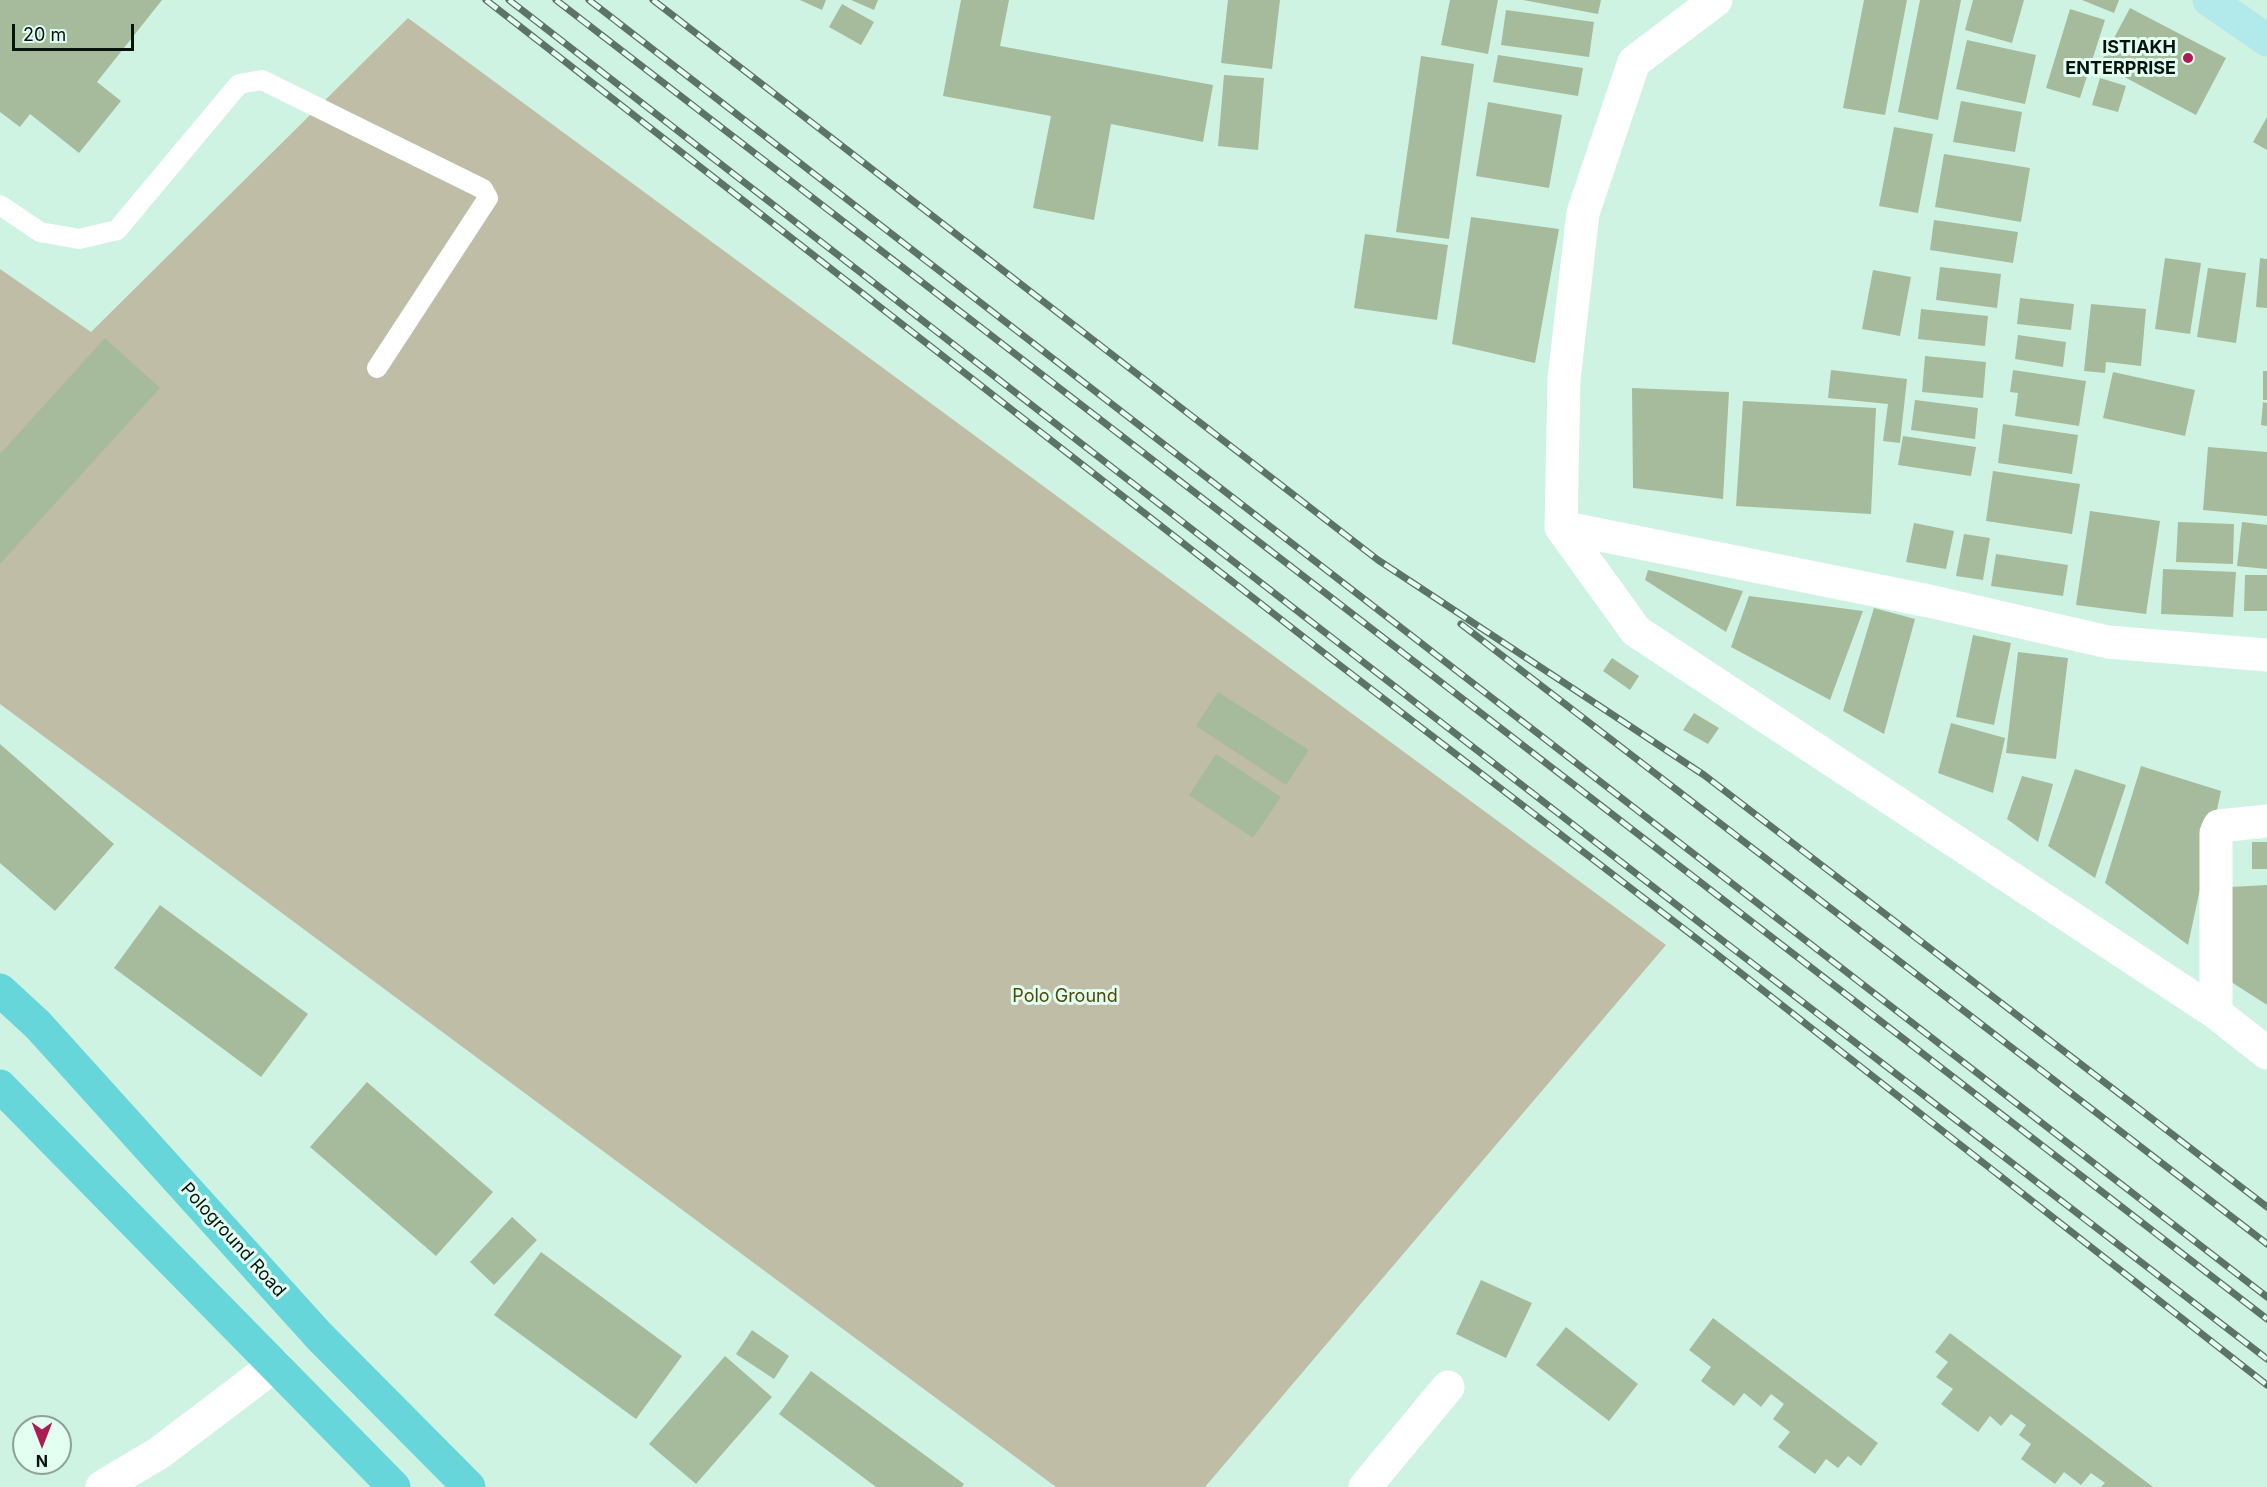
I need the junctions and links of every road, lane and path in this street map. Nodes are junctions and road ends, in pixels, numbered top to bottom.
1 (1716, 0) edge
2 (2209, 0) edge
3 (2267, 40) edge
4 (0, 205) edge
5 (377, 368) dead end
6 (1561, 527) junction
7 (2267, 664) edge
8 (2267, 821) edge
9 (0, 990) edge
10 (2216, 1013) junction
11 (2267, 1053) edge
12 (0, 1086) edge
13 (276, 1365) junction
14 (1448, 1387) dead end
15 (102, 1487) edge
16 (394, 1487) edge
17 (469, 1487) edge
18 (1365, 1487) edge

1 - 6 street
2 - 3 main road
4 - 5 lane
6 - 7 street
6 - 10 street
8 - 10 street
9 - 17 main road, Pologround Road
10 - 11 street
12 - 13 main road
13 - 15 street
13 - 16 main road
14 - 18 street

